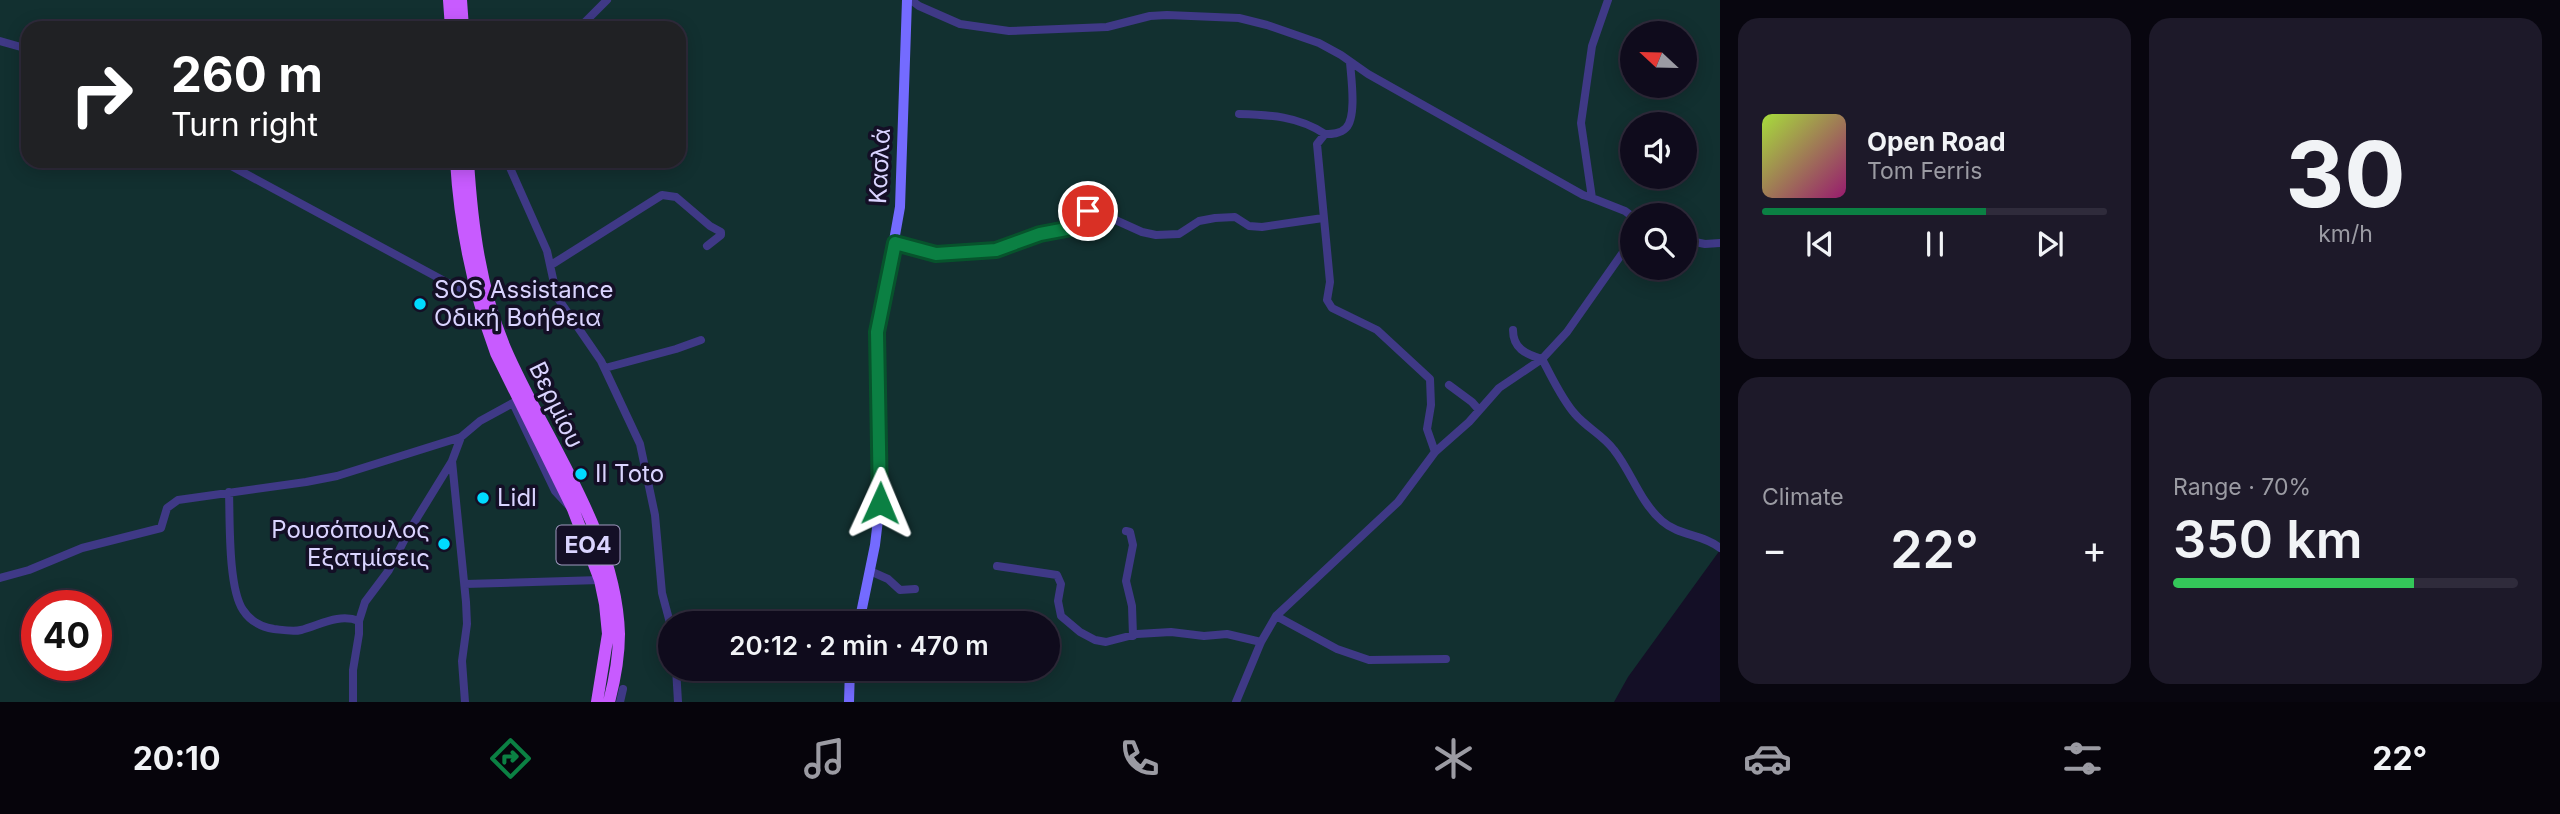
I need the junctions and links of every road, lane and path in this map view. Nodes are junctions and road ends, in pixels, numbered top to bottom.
1 (449, 0) edge
2 (461, 0) edge
3 (607, 0) edge
4 (909, 0) edge
5 (1608, 0) edge
6 (457, 21) edge
7 (460, 21) edge
8 (586, 21) edge
9 (0, 41) edge
10 (21, 47) edge
11 (1350, 62) junction
12 (1239, 114) dead end
13 (1325, 134) junction
14 (235, 168) edge
15 (457, 168) edge
16 (469, 168) edge
17 (511, 168) edge
18 (1592, 198) junction
19 (1620, 209) edge
20 (1323, 218) junction
21 (1697, 242) edge
22 (895, 243) junction
23 (1720, 243) edge
24 (707, 246) dead end
25 (1620, 257) edge
26 (551, 265) junction
27 (480, 288) junction
28 (1513, 330) dead end
29 (701, 340) dead end
30 (1542, 359) junction
31 (605, 368) junction
32 (1449, 385) dead end
33 (520, 399) junction
34 (1479, 410) junction
35 (461, 437) junction
36 (1435, 452) junction
37 (452, 461) junction
38 (229, 492) junction
39 (1126, 531) dead end
40 (1720, 548) edge
41 (997, 566) dead end
42 (870, 571) junction
43 (0, 578) edge
44 (600, 580) junction
45 (465, 584) junction
46 (915, 589) dead end
47 (667, 611) edge
48 (862, 611) edge
49 (1276, 616) junction
50 (359, 621) junction
51 (1133, 636) junction
52 (1261, 642) junction
53 (1446, 659) dead end
54 (677, 681) edge
55 (850, 681) edge
56 (623, 689) dead end
57 (353, 702) edge
58 (465, 702) edge
59 (597, 702) edge
60 (609, 702) edge
61 (620, 702) edge
62 (678, 702) edge
63 (849, 702) edge
64 (1236, 702) edge

1 - 6 main road
2 - 7 main road
3 - 8 street
4 - 11 street
4 - 22 street, Κασλά
5 - 18 street
9 - 10 street
11 - 13 street
11 - 18 street
12 - 13 street
13 - 20 street
14 - 27 street
15 - 27 main road, ΕΟ4
16 - 27 main road, ΕΟ4
17 - 26 street
18 - 19 street
20 - 22 street
20 - 36 street
21 - 23 street
22 - 42 street, Κασλά
24 - 26 street
25 - 30 street
26 - 31 street
27 - 33 main road, Βερμίου / ΕΟ4
28 - 30 street
29 - 31 street
30 - 34 street
30 - 40 street
31 - 47 street
32 - 34 street
33 - 35 street
33 - 44 main road, Βερμίου / ΕΟ4
33 - 60 main road, Βερμίου / ΕΟ4
34 - 36 street
35 - 37 street
35 - 38 street
36 - 49 street
37 - 45 street
37 - 50 street
38 - 43 street
38 - 50 street
39 - 51 street
41 - 51 street
42 - 46 street
42 - 48 street, Κασλά
44 - 45 street
44 - 59 main road, Βερμίου / ΕΟ4
45 - 58 street
49 - 52 street
49 - 53 street
50 - 57 street
51 - 52 street
52 - 64 street
54 - 62 street
55 - 63 street
56 - 61 street

